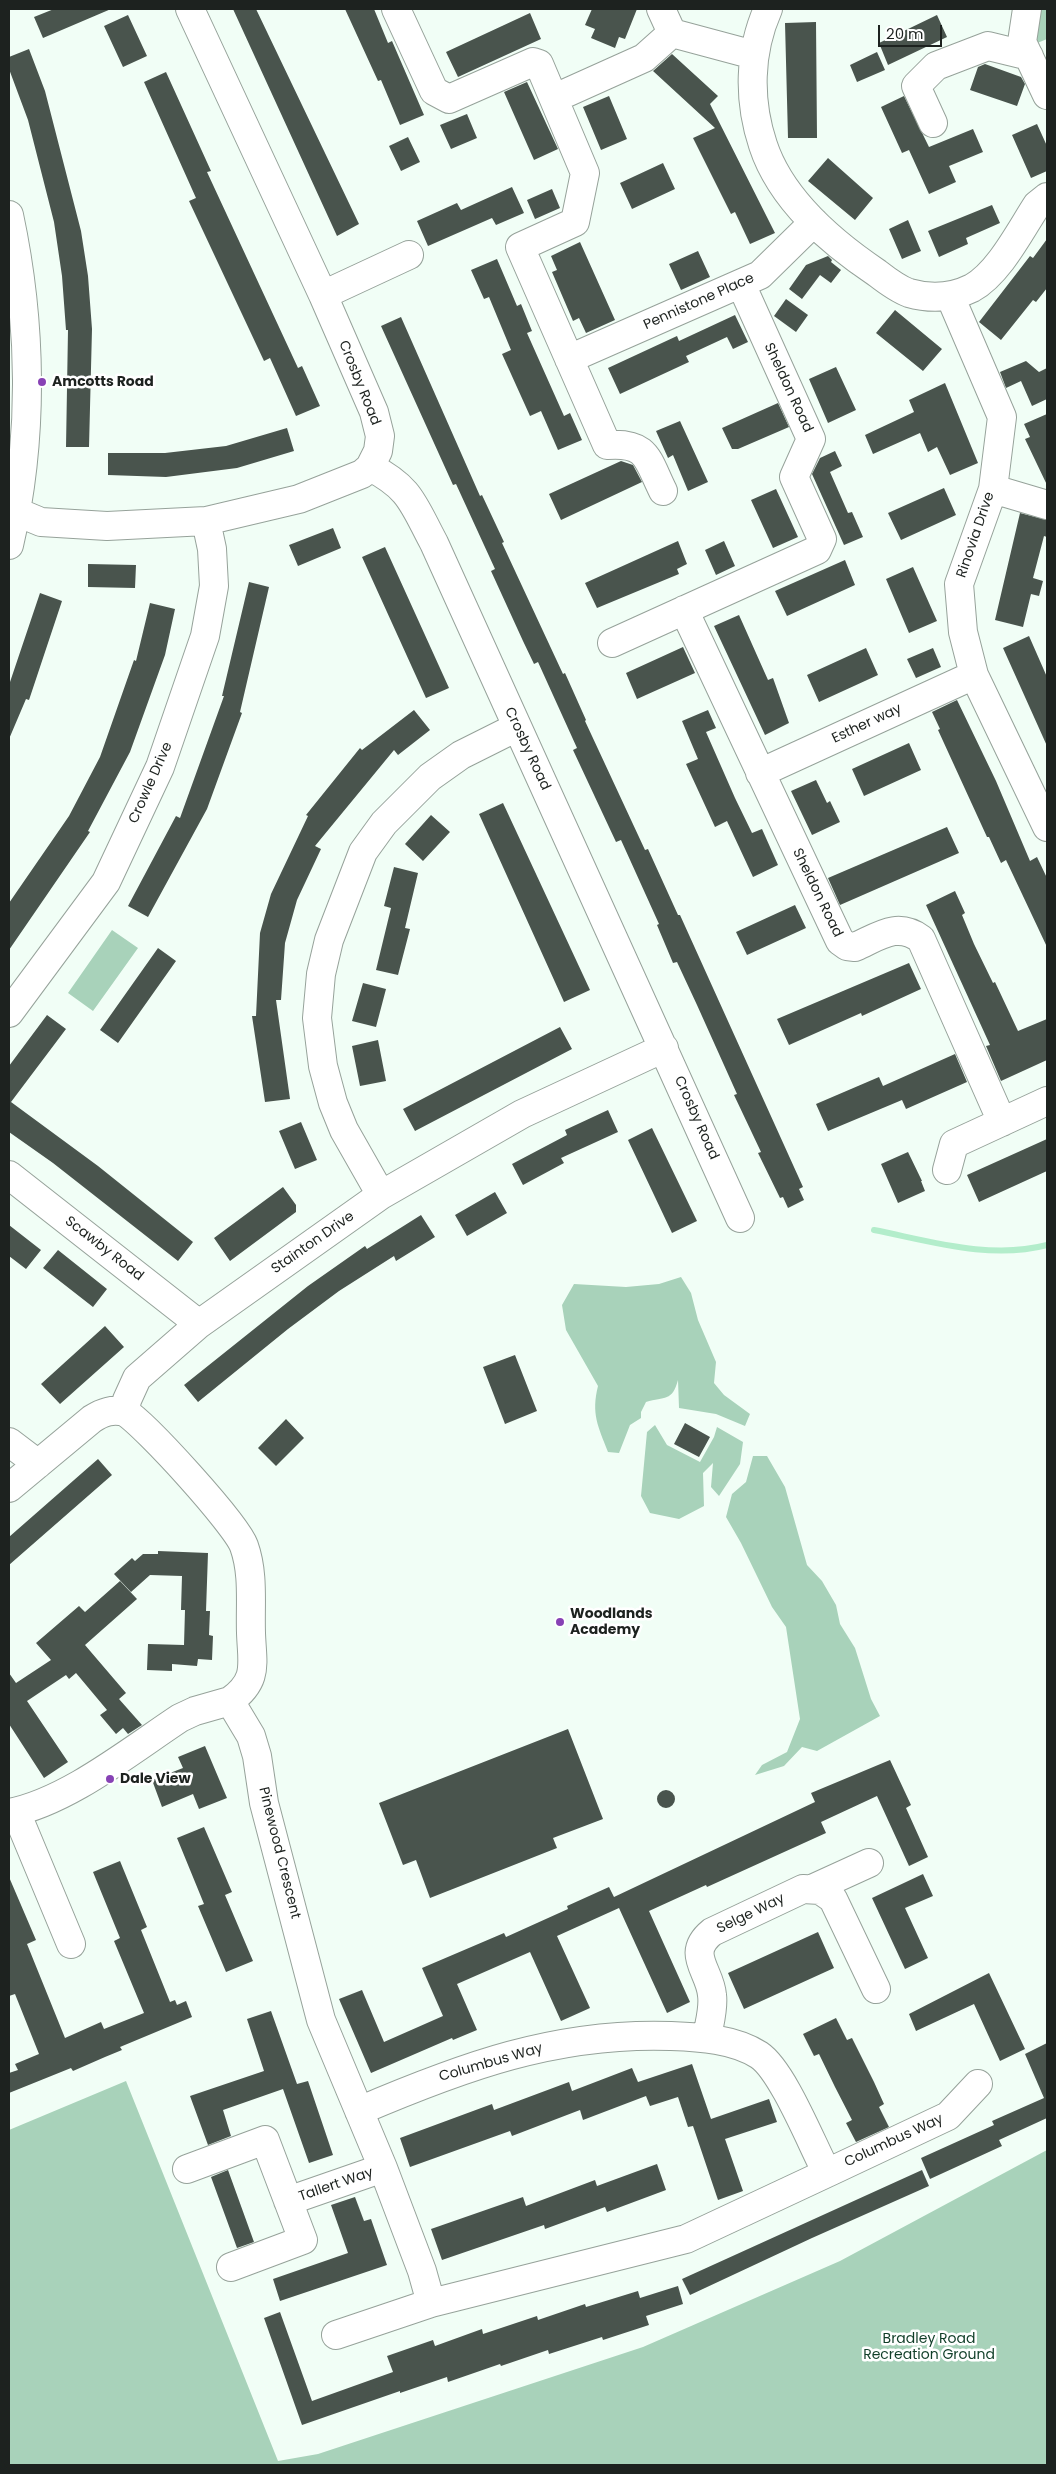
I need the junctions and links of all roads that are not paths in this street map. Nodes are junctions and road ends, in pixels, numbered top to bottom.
1 (190, 9) edge
2 (396, 9) edge
3 (768, 9) edge
4 (1028, 9) edge
5 (667, 21) edge
6 (754, 55) junction
7 (1029, 56) junction
8 (1047, 95) edge
9 (554, 98) junction
10 (932, 123) dead end
11 (1047, 197) edge
12 (9, 215) edge
13 (814, 222) junction
14 (409, 255) dead end
15 (741, 284) junction
16 (323, 295) junction
17 (950, 296) junction
18 (569, 359) junction
19 (370, 467) junction
20 (993, 489) junction
21 (663, 492) dead end
22 (1047, 505) edge
23 (17, 512) junction
24 (206, 521) junction
25 (9, 545) edge
26 (684, 610) junction
27 (612, 644) dead end
28 (974, 675) junction
29 (517, 727) junction
30 (760, 773) junction
31 (1047, 827) edge
32 (9, 1013) edge
33 (664, 1048) junction
34 (1047, 1101) edge
35 (1002, 1122) junction
36 (947, 1170) dead end
37 (9, 1174) edge
38 (381, 1195) junction
39 (740, 1218) dead end
40 (198, 1324) junction
41 (125, 1412) junction
42 (9, 1442) edge
43 (38, 1464) junction
44 (9, 1488) edge
45 (230, 1701) junction
46 (12, 1813) edge
47 (869, 1863) dead end
48 (812, 1888) junction
49 (72, 1944) dead end
50 (876, 1989) dead end
51 (707, 2037) junction
52 (978, 2084) dead end
53 (358, 2111) junction
54 (383, 2168) junction
55 (187, 2170) dead end
56 (826, 2173) junction
57 (288, 2201) junction
58 (231, 2267) dead end
59 (431, 2303) junction
60 (336, 2335) dead end

1 - 16 street, Crosby Road
2 - 9 street
3 - 6 street
4 - 7 street
5 - 6 street
5 - 9 street
6 - 13 street
7 - 8 street
7 - 10 street
9 - 18 street
11 - 17 street
12 - 23 street
13 - 15 street, Pennistone Place
13 - 17 street
14 - 16 street
15 - 18 street, Pennistone Place
15 - 26 street, Sheldon Road
16 - 19 street, Crosby Road
17 - 20 street, Rinovia Drive
18 - 21 street
19 - 24 street
19 - 29 street, Crosby Road
20 - 22 street
20 - 28 street, Rinovia Drive
23 - 24 street
23 - 25 street
24 - 32 street, Crowle Drive
26 - 27 street, Sheldon Road
26 - 30 street, Sheldon Road
28 - 30 street, Esther way
28 - 31 street, Rinovia Drive
29 - 33 street, Crosby Road
29 - 38 street
30 - 35 street, Sheldon Road
33 - 38 street, Stainton Drive
33 - 39 street, Crosby Road
34 - 35 street
35 - 36 street
37 - 40 street, Scawby Road
38 - 40 street, Stainton Drive
40 - 41 street, Stainton Drive
41 - 43 street
41 - 45 street
42 - 43 street
43 - 44 street
45 - 46 street
45 - 53 street, Pinewood Crescent
46 - 49 street
47 - 48 street, Selge Way
48 - 50 street
48 - 51 street, Selge Way
51 - 53 street, Columbus Way
51 - 56 street, Columbus Way
52 - 56 street, Columbus Way
53 - 54 street, Pinewood Crescent
54 - 57 street, Tallert Way
54 - 59 street, Pinewood Crescent
55 - 57 street, Tallert Way
56 - 59 street, Columbus Way
57 - 58 street, Tallert Way
59 - 60 street, Columbus Way

